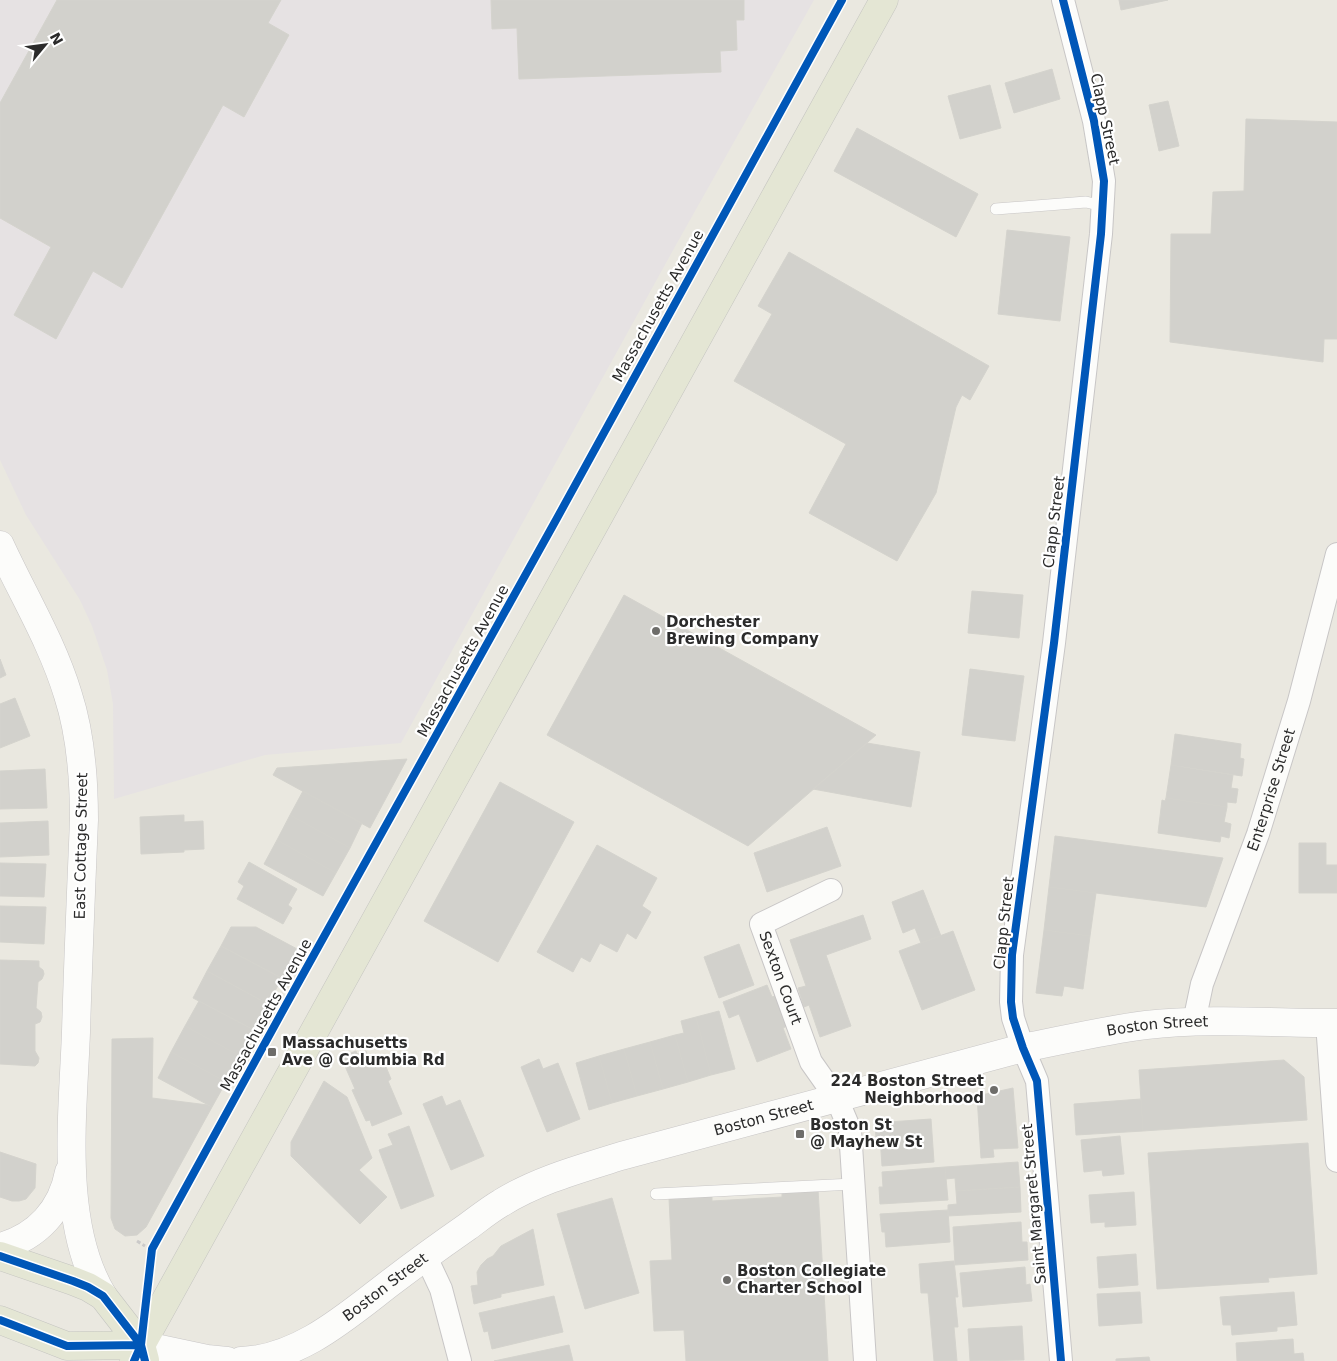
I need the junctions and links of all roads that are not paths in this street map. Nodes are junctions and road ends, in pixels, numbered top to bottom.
1 (884, 0) edge
2 (1063, 0) edge
3 (1103, 206) junction
4 (996, 209) dead end
5 (0, 545) edge
6 (1337, 554) edge
7 (831, 890) dead end
8 (1194, 1022) junction
9 (1332, 1023) edge
10 (1023, 1048) junction
11 (837, 1099) junction
12 (1337, 1161) edge
13 (71, 1163) junction
14 (853, 1184) junction
15 (656, 1194) dead end
16 (0, 1247) edge
17 (0, 1256) edge
18 (426, 1257) junction
19 (103, 1296) junction
20 (0, 1320) edge
21 (140, 1356) edge
22 (227, 1361) edge
23 (241, 1361) edge
24 (460, 1361) edge
25 (865, 1361) edge
26 (1061, 1361) edge

1 - 21 main road
2 - 3 street, Clapp Street
3 - 4 lane
3 - 10 street, Clapp Street
5 - 13 main road, East Cottage Street
6 - 8 street, Enterprise Street
7 - 11 street, Sexton Court
8 - 9 main road, Boston Street
8 - 10 main road, Boston Street
9 - 12 street
10 - 11 main road, Boston Street
10 - 26 street, Saint Margaret Street
11 - 14 street
11 - 18 main road, Boston Street
13 - 16 main road, East Cottage Street
13 - 19 main road, East Cottage Street
14 - 15 lane
14 - 25 street
17 - 19 main road
18 - 23 main road, Boston Street
18 - 24 street
19 - 21 main road
20 - 21 main road
21 - 22 main road

